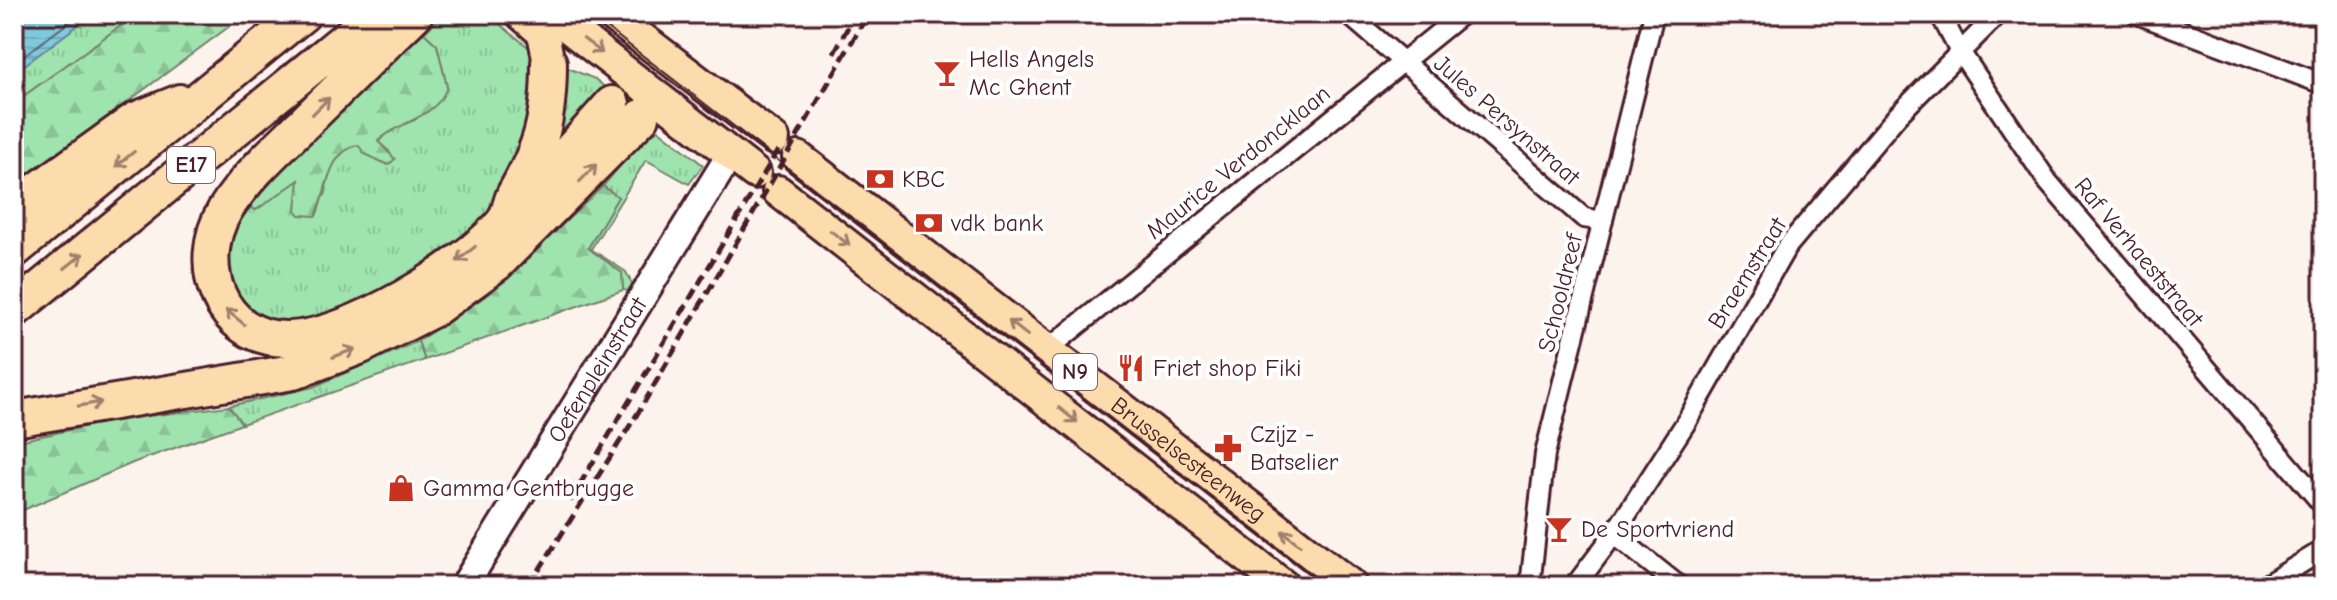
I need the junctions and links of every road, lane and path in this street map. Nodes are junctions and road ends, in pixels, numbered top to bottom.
1 (303, 14) edge
2 (415, 14) edge
3 (521, 14) edge
4 (551, 14) edge
5 (610, 14) edge
6 (1348, 14) edge
7 (1462, 14) edge
8 (1654, 14) edge
9 (1940, 14) edge
10 (1998, 14) edge
11 (2137, 14) edge
12 (377, 25) edge
13 (1959, 50) junction
14 (659, 51) junction
15 (1401, 61) junction
16 (549, 63) joint
17 (635, 77) junction
18 (2323, 84) edge
19 (207, 92) junction
20 (638, 106) junction
21 (730, 155) junction
22 (14, 207) edge
23 (505, 221) junction
24 (1603, 221) junction
25 (14, 250) edge
26 (14, 310) edge
27 (1047, 350) junction
28 (14, 419) edge
29 (2323, 505) edge
30 (1614, 534) junction
31 (2323, 550) edge
32 (464, 586) edge
33 (1284, 586) edge
34 (1352, 586) edge
35 (1530, 586) edge
36 (1575, 586) edge
37 (1679, 586) edge
38 (2264, 586) edge

1 - 19 highway, E17
2 - 12 highway
3 - 16 main road
4 -> 17 main road
5 - 14 main road, Brusselsesteenweg / N9
6 - 15 street, Jules Persynstraat
7 - 15 street, Maurice Verdoncklaan
8 - 24 street, Schooldreef
9 - 13 street, Raf Verhaeststraat
10 - 13 street, Braemstraat
11 - 18 street
23 -> 12 highway
26 -> 12 highway, E17
13 - 29 street, Raf Verhaeststraat
13 - 30 street, Braemstraat
14 - 17 main road
14 - 20 main road
27 -> 14 main road, Brusselsesteenweg / N9
15 - 24 street, Jules Persynstraat
15 - 27 street, Maurice Verdoncklaan
16 - 23 highway
17 - 20 main road
19 - 22 highway, E17
19 -> 25 highway, E17
20 - 21 main road, Brusselsesteenweg / N9
20 - 23 highway
28 -> 20 highway
21 - 32 street, Oefenpleinstraat
21 -> 33 main road, Brusselsesteenweg / N9
24 - 35 street, Schooldreef
34 -> 27 main road, Brusselsesteenweg / N9
30 - 36 street, Braemstraat
30 - 37 street
31 - 38 street

